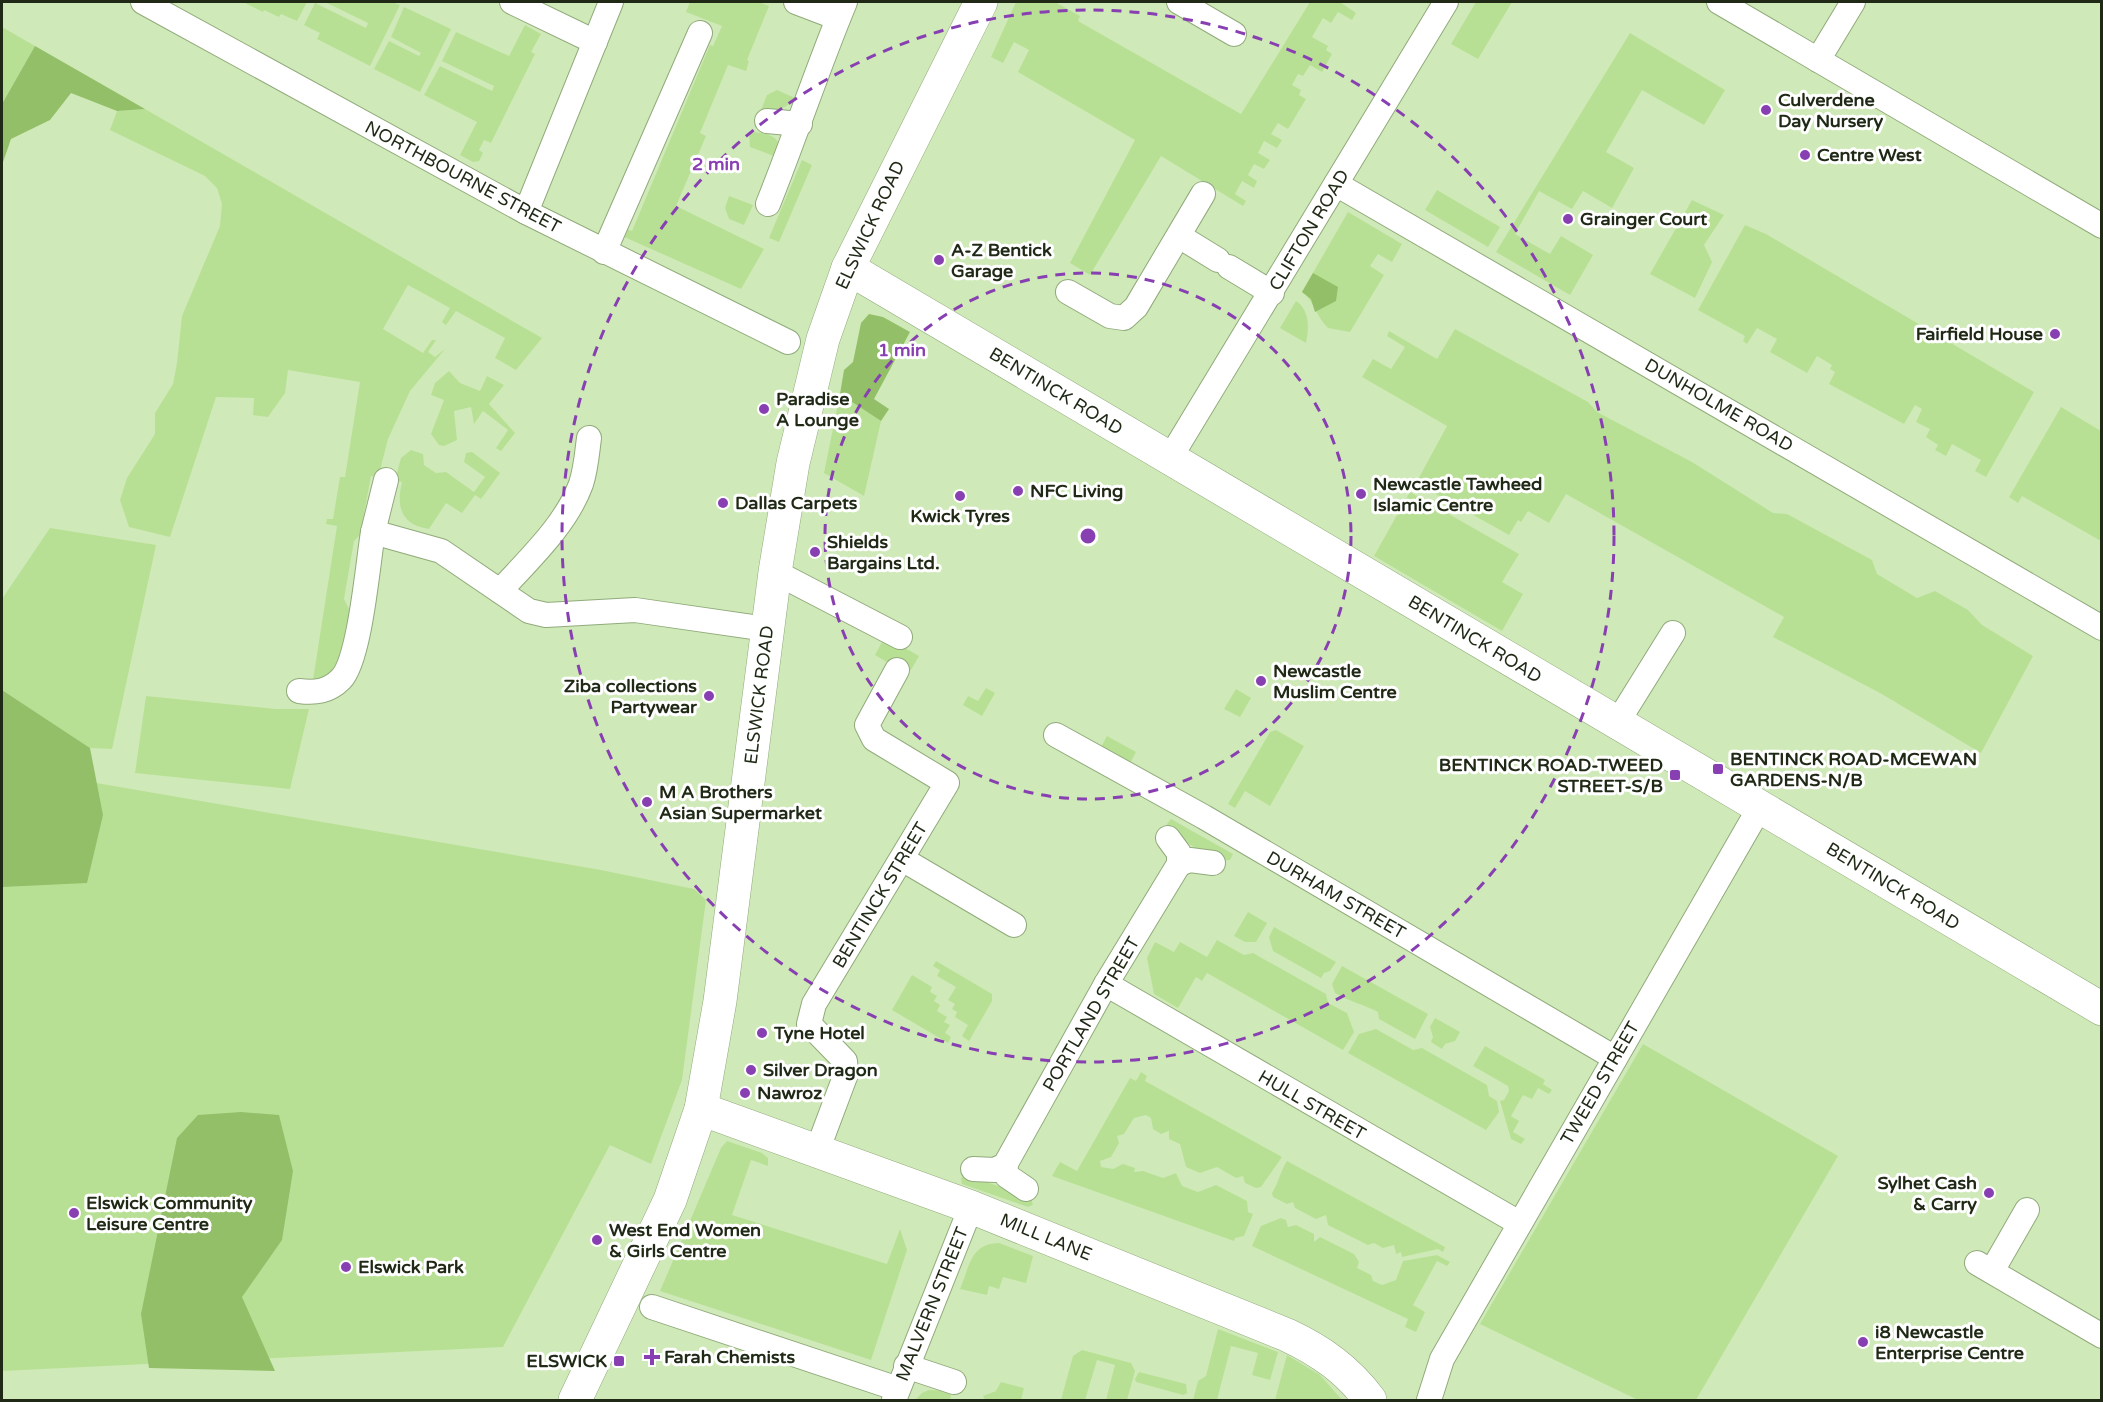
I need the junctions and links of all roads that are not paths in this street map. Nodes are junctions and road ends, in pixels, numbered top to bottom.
1 (143, 2) edge
2 (512, 2) edge
3 (611, 2) edge
4 (796, 2) edge
5 (981, 2) edge
6 (1179, 2) edge
7 (1446, 2) edge
8 (1719, 2) edge
9 (1853, 2) edge
10 (842, 10) edge
11 (700, 33) dead end
12 (1234, 34) dead end
13 (595, 42) junction
14 (1818, 60) junction
15 (767, 121) dead end
16 (800, 124) junction
17 (1336, 184) junction
18 (1203, 194) dead end
19 (768, 204) dead end
20 (526, 212) junction
21 (2102, 226) edge
22 (1179, 236) junction
23 (604, 252) junction
24 (848, 268) junction
25 (1068, 292) dead end
26 (1272, 292) junction
27 (788, 342) dead end
28 (589, 438) dead end
29 (1170, 458) junction
30 (386, 480) dead end
31 (373, 532) junction
32 (775, 572) junction
33 (500, 591) junction
34 (2102, 628) edge
35 (767, 629) junction
36 (1673, 633) dead end
37 (900, 637) dead end
38 (897, 670) dead end
39 (298, 691) dead end
40 (1617, 723) junction
41 (1056, 735) dead end
42 (1760, 807) junction
43 (1168, 838) dead end
44 (902, 859) junction
45 (1213, 863) dead end
46 (1179, 864) junction
47 (1014, 925) dead end
48 (1106, 984) junction
49 (2102, 1010) edge
50 (1615, 1058) junction
51 (702, 1109) junction
52 (817, 1151) junction
53 (1005, 1165) junction
54 (973, 1169) dead end
55 (1026, 1189) dead end
56 (971, 1207) junction
57 (2027, 1210) dead end
58 (1519, 1223) junction
59 (652, 1307) dead end
60 (2102, 1336) edge
61 (906, 1366) junction
62 (954, 1382) dead end
63 (896, 1395) edge
64 (575, 1401) edge
65 (1370, 1401) edge
66 (1429, 1401) edge

1 - 20 street, NORTHBOURNE STREET
2 - 13 street
3 - 13 street
4 - 10 street
5 - 24 street, ELSWICK ROAD
6 - 12 street
7 - 17 street, CLIFTON ROAD
8 - 14 street
9 - 14 street
10 - 16 street
11 - 23 street
13 - 20 street
14 - 21 street
15 - 16 street
16 - 19 street
17 - 26 street, CLIFTON ROAD
17 - 34 street, DUNHOLME ROAD
18 - 22 street
20 - 23 street, NORTHBOURNE STREET
22 - 25 street
22 - 26 street
23 - 27 street, NORTHBOURNE STREET
24 - 29 street, BENTINCK ROAD
24 - 32 street, ELSWICK ROAD
26 - 29 street, CLIFTON ROAD
28 - 33 street
29 - 40 street, BENTINCK ROAD
30 - 31 street
31 - 33 street
31 - 39 street
32 - 35 street, ELSWICK ROAD
32 - 37 street
33 - 35 street
35 - 51 street, ELSWICK ROAD
36 - 40 street
38 - 44 street, BENTINCK STREET
40 - 42 street, BENTINCK ROAD
41 - 50 street, DURHAM STREET
42 - 49 street, BENTINCK ROAD
42 - 50 street, TWEED STREET
43 - 46 street
44 - 47 street
44 - 52 street, BENTINCK STREET
45 - 46 street
46 - 48 street, PORTLAND STREET
48 - 53 street, PORTLAND STREET
48 - 58 street, HULL STREET
50 - 58 street, TWEED STREET
51 - 52 street, MILL LANE
51 - 64 street, ELSWICK ROAD
52 - 56 street, MILL LANE
53 - 54 street
53 - 55 street
56 - 61 street, MALVERN STREET
56 - 65 street, MILL LANE
57 - 60 street
58 - 66 street, TWEED STREET
59 - 63 street
61 - 62 street
61 - 63 street, MALVERN STREET

